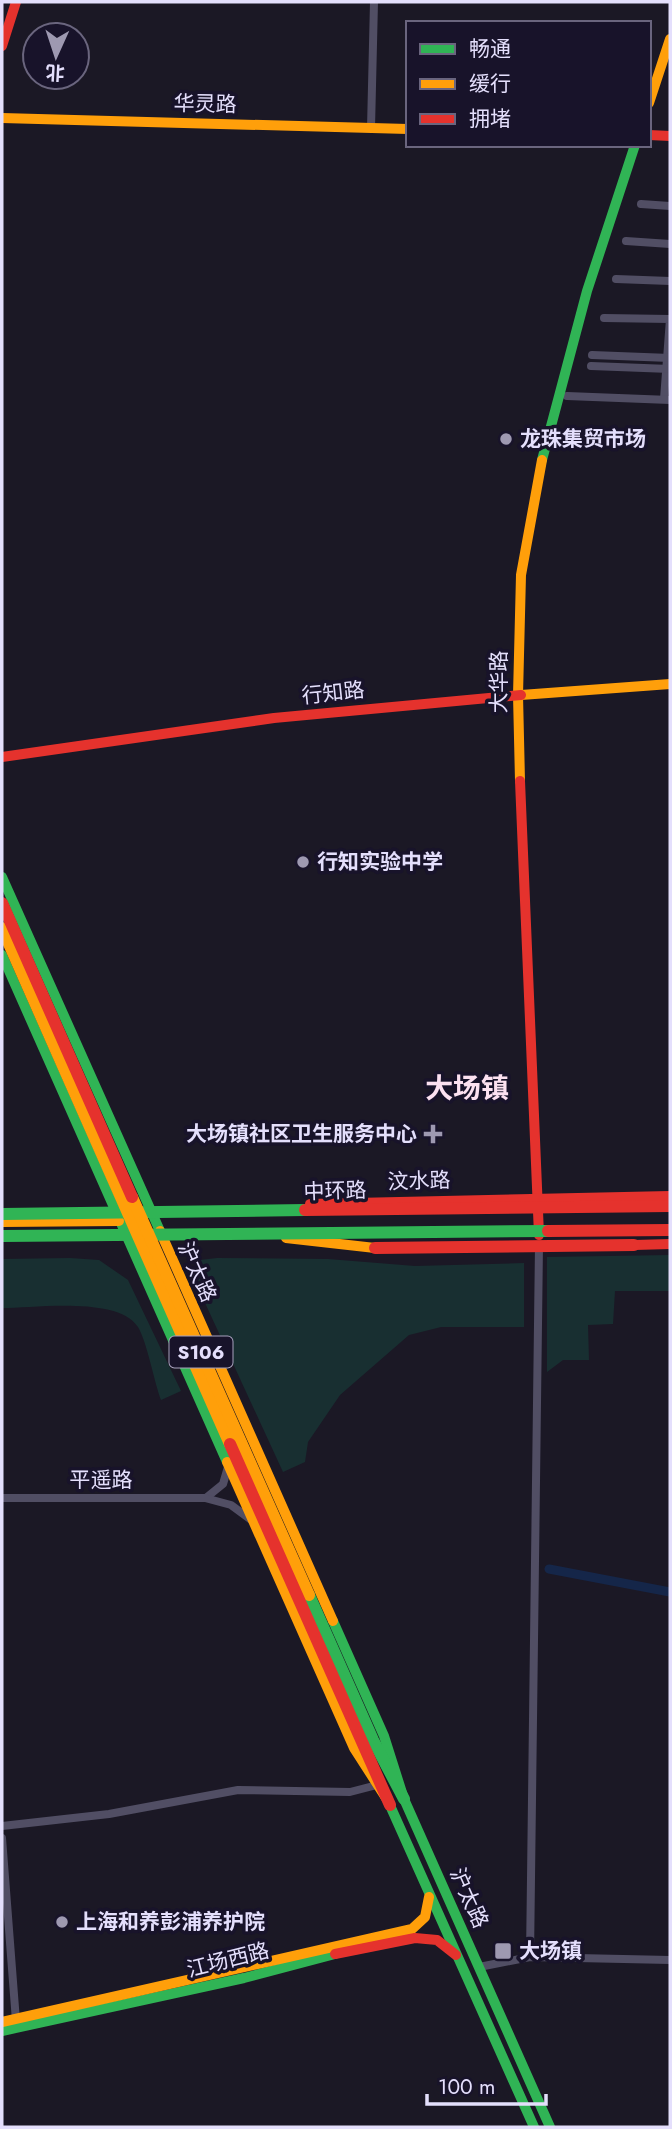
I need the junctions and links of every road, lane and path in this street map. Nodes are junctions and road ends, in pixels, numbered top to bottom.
1 (16, 2) edge
2 (374, 2) edge
3 (670, 39) edge
4 (2, 46) edge
5 (651, 97) edge
6 (2, 118) edge
7 (371, 128) junction
8 (406, 129) edge
9 (651, 135) edge
10 (670, 136) edge
11 (634, 147) edge
12 (641, 204) dead end
13 (670, 206) edge
14 (626, 242) dead end
15 (670, 244) edge
16 (616, 279) dead end
17 (670, 281) edge
18 (604, 318) dead end
19 (592, 355) dead end
20 (668, 358) edge
21 (591, 366) dead end
22 (668, 369) edge
23 (567, 396) dead end
24 (667, 400) edge
25 (670, 684) edge
26 (517, 695) junction
27 (2, 757) edge
28 (2, 877) edge
29 (2, 903) edge
30 (2, 928) edge
31 (2, 955) edge
32 (670, 1196) edge
33 (538, 1197) junction
34 (670, 1206) edge
35 (150, 1208) junction
36 (3, 1220) edge
37 (120, 1224) junction
38 (670, 1230) edge
39 (539, 1235) junction
40 (670, 1236) edge
41 (2, 1237) edge
42 (161, 1238) junction
43 (277, 1238) junction
44 (670, 1244) edge
45 (228, 1466) junction
46 (2, 1497) edge
47 (200, 1498) junction
48 (252, 1521) junction
49 (377, 1785) junction
50 (404, 1799) junction
51 (390, 1805) junction
52 (2, 1826) edge
53 (2, 1838) edge
54 (429, 1894) junction
55 (530, 1957) junction
56 (458, 1958) junction
57 (670, 1960) edge
58 (479, 1967) junction
59 (2, 2022) edge
60 (16, 2023) junction
61 (2, 2031) edge
62 (534, 2127) edge
63 (550, 2127) edge

1 - 4 main road
2 - 7 street
3 - 5 main road
6 - 7 main road, 华灵路
7 - 8 main road, 华灵路
9 - 10 main road
11 - 26 main road, 大华路
12 - 13 street
14 - 15 street
16 - 17 street
18 - 20 street
19 - 20 street
20 - 22 street
21 - 22 street
22 - 24 street
23 - 24 street
25 - 26 main road, 行知路
26 - 27 main road, 行知路
26 - 33 main road, 大华路
28 - 35 main road, 沪太路 / S106
29 - 50 main road, 沪太路 / S106, bridge
30 - 51 main road, 沪太路 / S106, bridge
31 - 37 main road, 沪太路 / S106
32 - 33 main road, 汶水路
33 - 35 main road, 汶水路
33 - 39 main road, 大华路
34 - 36 main road, 中环路, bridge
35 - 37 main road, 汶水路
35 - 42 main road, 沪太路 / S106
36 - 37 main road, 汶水路
36 - 37 main road, 汶水路
37 - 41 main road, 汶水路
37 - 42 main road, 汶水路
37 - 45 main road, 沪太路 / S106
38 - 41 main road, 中环路, bridge
39 - 40 main road, 汶水路
39 - 43 main road, 汶水路
39 - 55 street
42 - 43 main road, 汶水路
42 - 50 main road, 沪太路 / S106
43 - 44 main road, bridge
45 - 47 street
45 - 48 main road, 沪太路 / S106
46 - 47 street, 平遥路
47 - 48 street, 平遥路
48 - 49 main road, 沪太路 / S106
49 - 51 main road, 沪太路 / S106
49 - 52 street
50 - 58 main road, 沪太路 / S106
51 - 54 main road, 沪太路 / S106
53 - 60 street
54 - 56 main road, 沪太路 / S106
54 - 60 main road, 江场西路
55 - 57 street
55 - 58 street
56 - 60 main road, 江场西路
56 - 62 main road, 沪太路 / S106
58 - 63 main road, 沪太路 / S106
59 - 60 main road, 江场西路
60 - 61 main road, 江场西路

